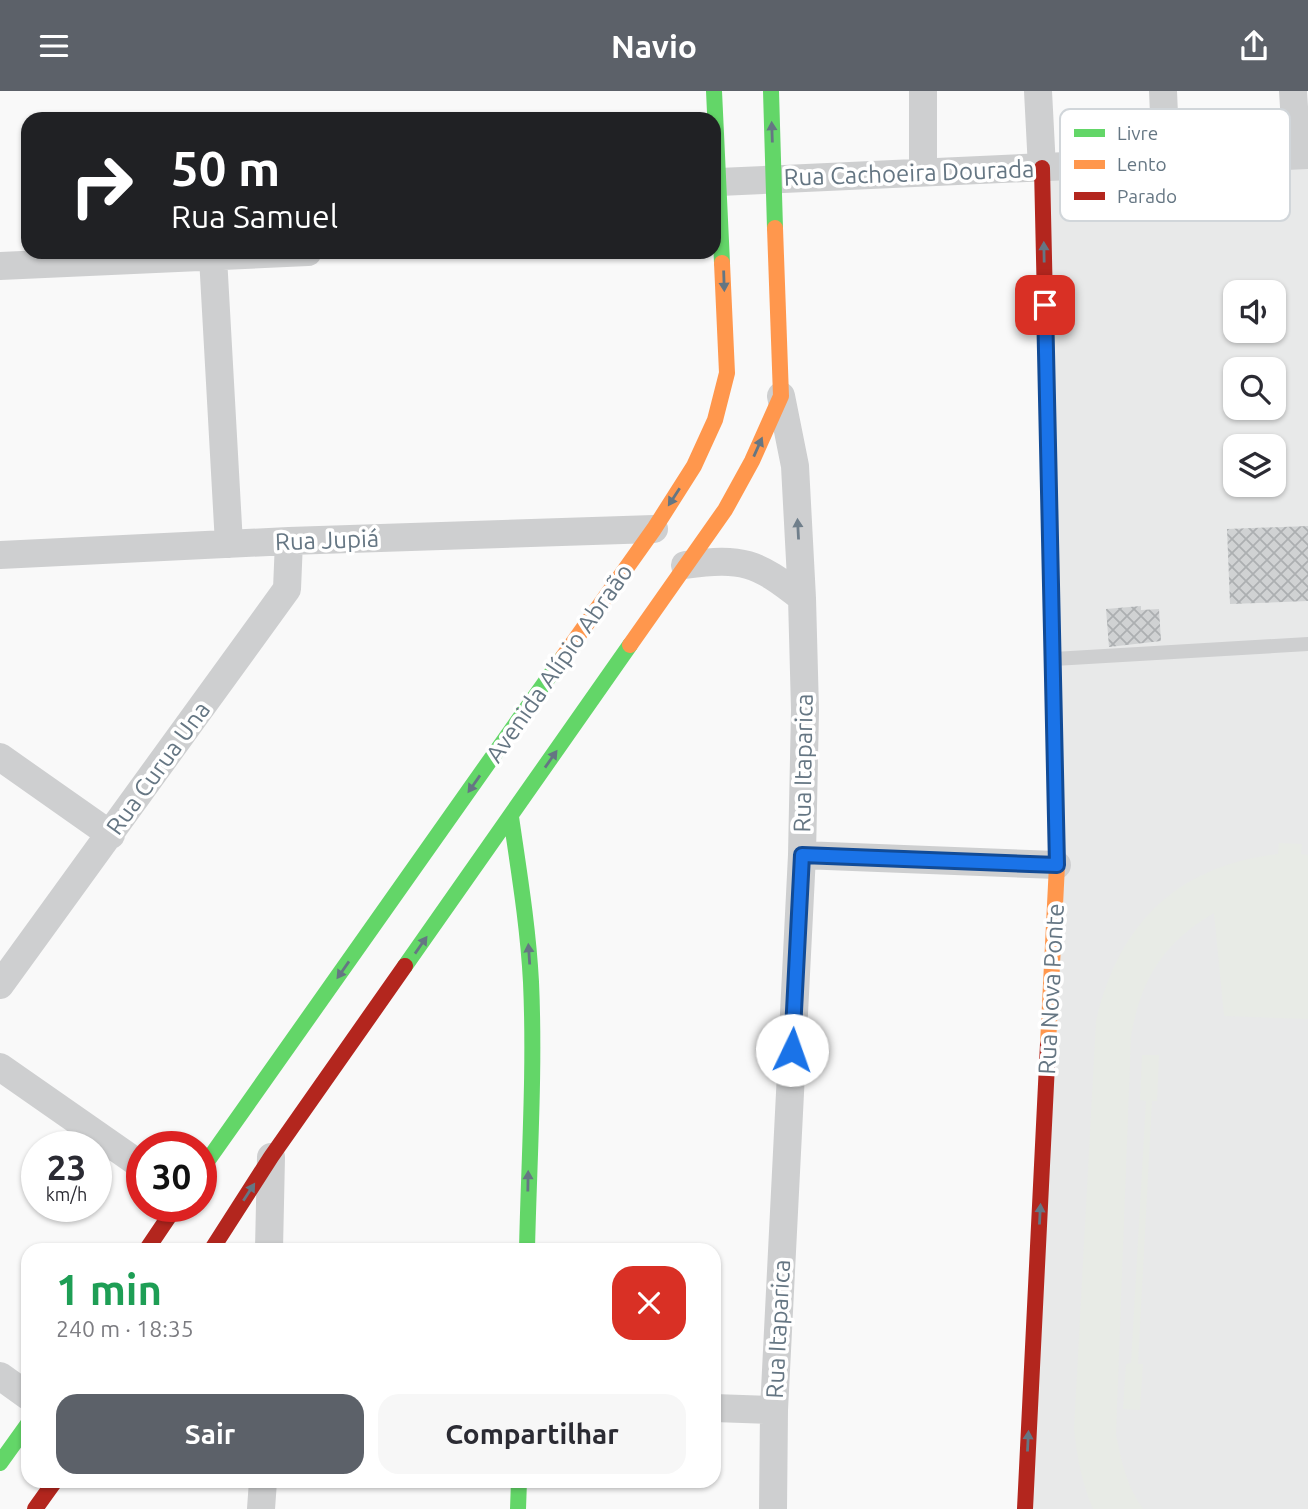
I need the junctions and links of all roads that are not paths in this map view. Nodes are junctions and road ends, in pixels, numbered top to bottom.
1 (714, 91) edge
2 (771, 91) edge
3 (923, 91) edge
4 (1038, 91) edge
5 (1163, 91) edge
6 (1293, 91) edge
7 (1164, 109) edge
8 (715, 112) edge
9 (1302, 155) edge
10 (1060, 167) edge
11 (1042, 168) junction
12 (923, 172) junction
13 (774, 178) junction
14 (721, 182) edge
15 (166, 259) edge
16 (213, 259) edge
17 (720, 259) edge
18 (0, 266) edge
19 (781, 396) junction
20 (654, 529) junction
21 (289, 541) junction
22 (229, 544) junction
23 (0, 555) edge
24 (685, 565) junction
25 (802, 598) junction
26 (1308, 644) edge
27 (1052, 659) junction
28 (0, 757) edge
29 (511, 817) junction
30 (111, 835) junction
31 (802, 855) junction
32 (1057, 865) junction
33 (0, 985) edge
34 (0, 1067) edge
35 (217, 1147) edge
36 (126, 1154) edge
37 (271, 1157) junction
38 (165, 1222) edge
39 (151, 1243) edge
40 (216, 1243) edge
41 (270, 1243) edge
42 (527, 1243) edge
43 (0, 1376) edge
44 (21, 1391) edge
45 (721, 1408) edge
46 (774, 1410) junction
47 (21, 1433) edge
48 (0, 1463) edge
49 (50, 1488) edge
50 (262, 1488) edge
51 (519, 1488) edge
52 (35, 1509) edge
53 (261, 1509) edge
54 (518, 1509) edge
55 (773, 1509) edge
56 (1025, 1509) edge

1 - 8 street, Avenida Alípio Abraão
13 -> 2 street, Avenida Alípio Abraão
3 - 12 street
4 - 11 street, Rua Nova Ponte
5 - 7 street
6 - 9 street
10 - 11 street, Rua Cachoeira Dourada
11 - 12 street, Rua Cachoeira Dourada
27 -> 11 street, Rua Nova Ponte
12 - 13 street, Rua Cachoeira Dourada
13 - 14 street, Rua Cachoeira Dourada
13 - 19 street, Avenida Alípio Abraão
15 - 18 street
16 - 22 street
17 -> 20 street, Avenida Alípio Abraão
24 -> 19 street, Avenida Alípio Abraão
25 -> 19 street, Rua Itaparica
20 - 21 street, Rua Jupiá
20 -> 35 street, Avenida Alípio Abraão
21 - 22 street, Rua Jupiá
21 - 30 street, Rua Curua Una
22 - 23 street, Rua Jupiá
24 - 25 street
29 -> 24 street, Avenida Alípio Abraão
25 - 31 street, Rua Itaparica
26 - 27 lane
27 - 32 street, Rua Nova Ponte
28 - 30 street
37 -> 29 street, Avenida Alípio Abraão
42 -> 29 street
30 - 33 street, Rua Curua Una
31 - 32 street
31 - 46 street, Rua Itaparica
56 -> 32 street, Rua Nova Ponte
34 - 36 street
40 -> 37 street, Avenida Alípio Abraão
37 - 41 street
38 - 39 street
43 - 44 street
45 - 46 street
46 - 55 street, Rua Itaparica
47 - 48 street
49 - 52 street
50 - 53 street
51 - 54 street

